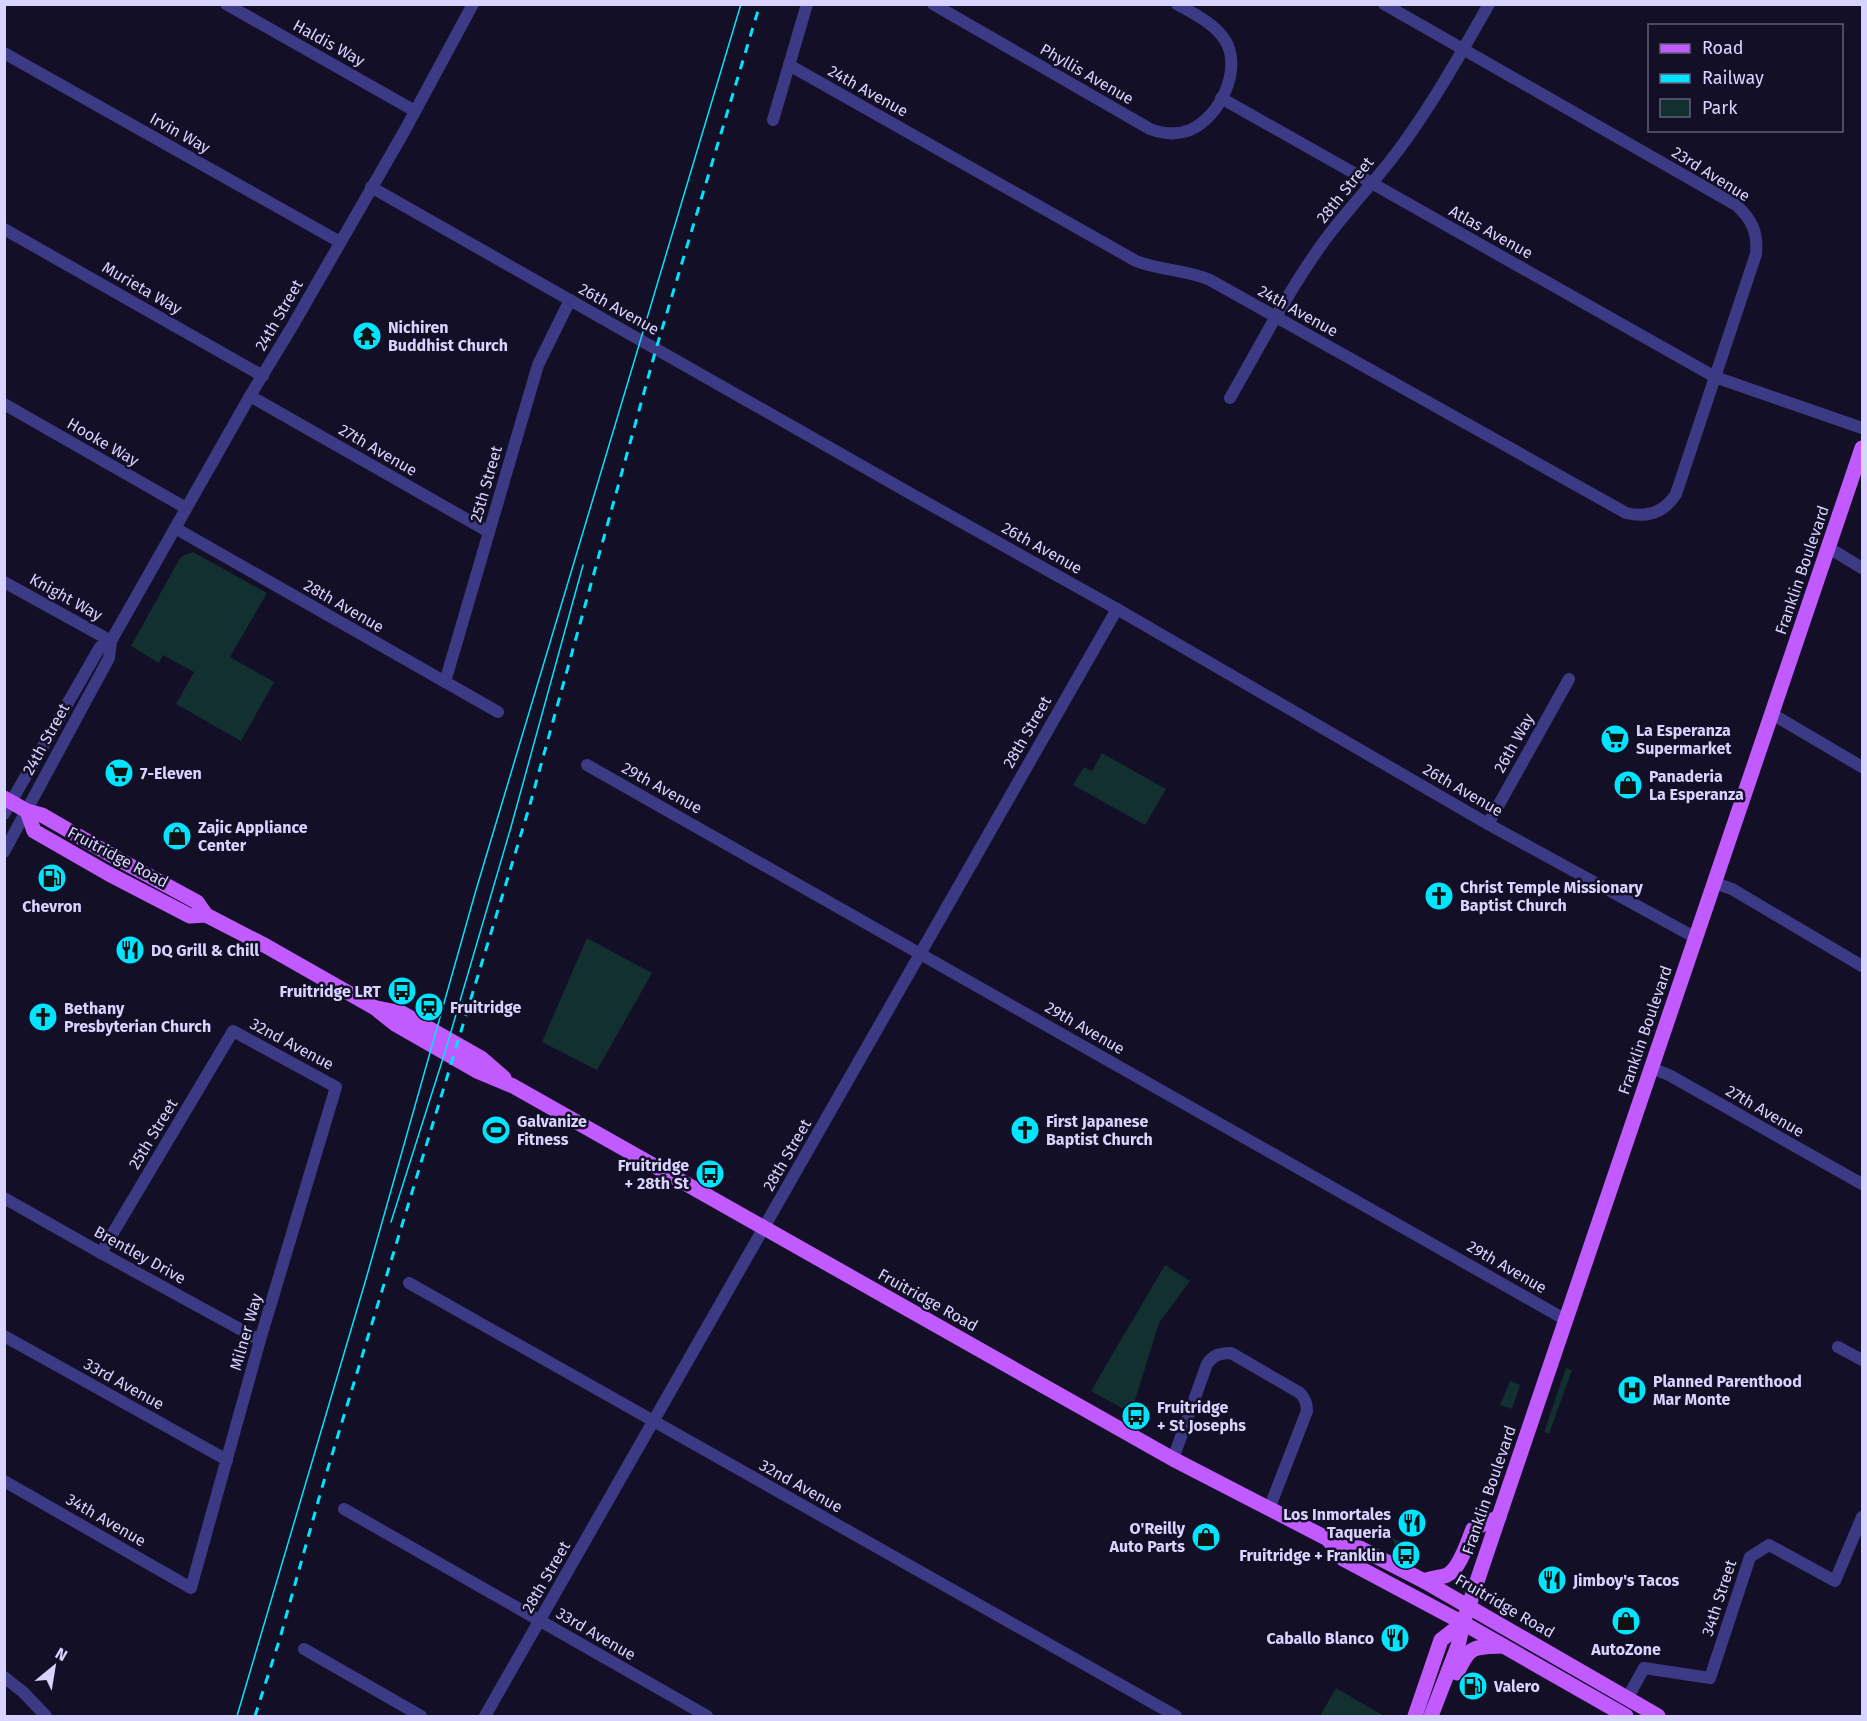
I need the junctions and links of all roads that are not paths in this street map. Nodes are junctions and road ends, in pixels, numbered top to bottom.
1 (226, 4) edge
2 (473, 4) edge
3 (807, 4) edge
4 (933, 4) edge
5 (1177, 4) edge
6 (1384, 4) edge
7 (1489, 4) edge
8 (1463, 50) junction
9 (4, 53) edge
10 (789, 65) junction
11 (1221, 98) junction
12 (415, 111) junction
13 (773, 120) dead end
14 (1371, 183) junction
15 (371, 187) junction
16 (4, 229) edge
17 (340, 242) junction
18 (570, 300) junction
19 (1276, 317) junction
20 (263, 375) junction
21 (1715, 377) junction
22 (250, 396) junction
23 (1230, 398) dead end
24 (4, 404) edge
25 (1863, 428) edge
26 (1863, 448) edge
27 (186, 508) junction
28 (175, 528) junction
29 (489, 532) junction
30 (1829, 548) junction
31 (1863, 568) edge
32 (4, 582) edge
33 (1117, 609) junction
34 (111, 641) junction
35 (1569, 679) dead end
36 (445, 682) junction
37 (498, 712) dead end
38 (1772, 714) junction
39 (587, 765) dead end
40 (1863, 767) edge
41 (7, 804) edge
42 (27, 811) junction
43 (1488, 824) junction
44 (4, 852) edge
45 (1715, 883) junction
46 (1696, 938) junction
47 (920, 954) junction
48 (1863, 966) edge
49 (233, 1031) joint
50 (1651, 1068) junction
51 (336, 1087) joint
52 (1863, 1184) edge
53 (4, 1198) edge
54 (764, 1228) junction
55 (101, 1253) junction
56 (409, 1283) dead end
57 (1566, 1320) junction
58 (4, 1336) edge
59 (260, 1340) junction
60 (1838, 1347) dead end
61 (1863, 1360) edge
62 (653, 1422) junction
63 (1173, 1459) junction
64 (227, 1460) junction
65 (4, 1481) edge
66 (344, 1509) dead end
67 (1269, 1509) junction
68 (1499, 1517) junction
69 (1863, 1517) edge
70 (1328, 1539) junction
71 (1424, 1581) junction
72 (191, 1588) joint
73 (1468, 1607) junction
74 (540, 1621) junction
75 (1463, 1623) junction
76 (1503, 1646) junction
77 (304, 1649) dead end
78 (4, 1677) edge
79 (1628, 1699) junction
80 (1433, 1710) edge
81 (46, 1716) edge
82 (422, 1716) edge
83 (485, 1716) edge
84 (707, 1716) edge
85 (1176, 1716) edge
86 (1415, 1716) edge
87 (1623, 1716) edge
88 (1658, 1716) edge

1 - 12 street, Haldis Way
2 - 12 street, 24th Street
3 - 10 street
4 - 11 street, Phyllis Avenue
5 - 11 street
6 - 8 street, 23rd Avenue
7 - 8 street, 28th Street
8 - 14 street, 28th Street
8 - 21 street, 23rd Avenue
9 - 17 street, Irvin Way
10 - 13 street
10 - 19 street, 24th Avenue
11 - 14 street, Atlas Avenue
12 - 15 street, 24th Street
14 - 19 street, 28th Street
14 - 21 street, Atlas Avenue
15 - 17 street, 24th Street
15 - 18 street, 26th Avenue
16 - 20 street, Murieta Way
17 - 20 street, 24th Street
18 - 29 street, 25th Street
18 - 33 street, 26th Avenue
19 - 21 street, 24th Avenue
19 - 23 street, 28th Street
20 - 22 street, 24th Street
21 - 25 street, Atlas Avenue
22 - 27 street, 24th Street
22 - 29 street, 27th Avenue
24 - 27 street, Hooke Way
26 - 30 main road, Franklin Boulevard
27 - 28 street, 24th Street
28 - 34 street, 24th Street
28 - 36 street, 28th Avenue
29 - 36 street, 25th Street
30 - 31 street
30 - 38 main road, Franklin Boulevard
32 - 34 street, Knight Way
33 - 43 street, 26th Avenue
33 - 47 street, 28th Street
34 - 41 street, 24th Street
34 - 42 street, 24th Street
35 - 43 street, 26th Way
36 - 37 street, 28th Avenue
38 - 40 street
38 - 45 main road, Franklin Boulevard
39 - 47 street, 29th Avenue
41 - 42 main road, Fruitridge Road
42 - 44 street, 24th Street
42 - 54 main road, Fruitridge Road
43 - 46 street, 26th Avenue
45 - 46 main road, Franklin Boulevard
45 - 48 street
46 - 50 main road, Franklin Boulevard
47 - 54 street, 28th Street
47 - 57 street, 29th Avenue
49 - 51 street, 32nd Avenue
49 - 55 street, 25th Street
50 - 52 street, 27th Avenue
50 - 57 main road, Franklin Boulevard
51 - 59 street, Milner Way
53 - 55 street, Brentley Drive
54 - 62 street, 28th Street
54 - 63 main road, Fruitridge Road
55 - 59 street, Brentley Drive
56 - 62 street, 32nd Avenue
57 - 68 main road, Franklin Boulevard
58 - 64 street, 33rd Avenue
59 - 64 street, Milner Way
60 - 61 street
62 - 74 street, 28th Street
62 - 85 street, 32nd Avenue
63 - 67 main road, Fruitridge Road
63 - 67 street
64 - 72 street, Milner Way
65 - 72 street, 34th Avenue
66 - 74 street, 33rd Avenue
67 - 70 main road, Fruitridge Road
68 - 71 main road
68 - 73 main road, Franklin Boulevard
69 - 79 street, 34th Street
70 - 71 main road, Fruitridge Road
70 - 75 main road, Fruitridge Road
71 - 73 main road, Fruitridge Road
73 - 75 main road, Franklin Boulevard
73 - 79 main road, Fruitridge Road
74 - 83 street, 28th Street
74 - 84 street, 33rd Avenue
75 - 76 main road, Fruitridge Road
75 - 80 main road, Franklin Boulevard
75 - 86 main road
76 - 80 main road
76 - 87 main road, Fruitridge Road
77 - 82 street
78 - 81 street
79 - 88 main road, Fruitridge Road

